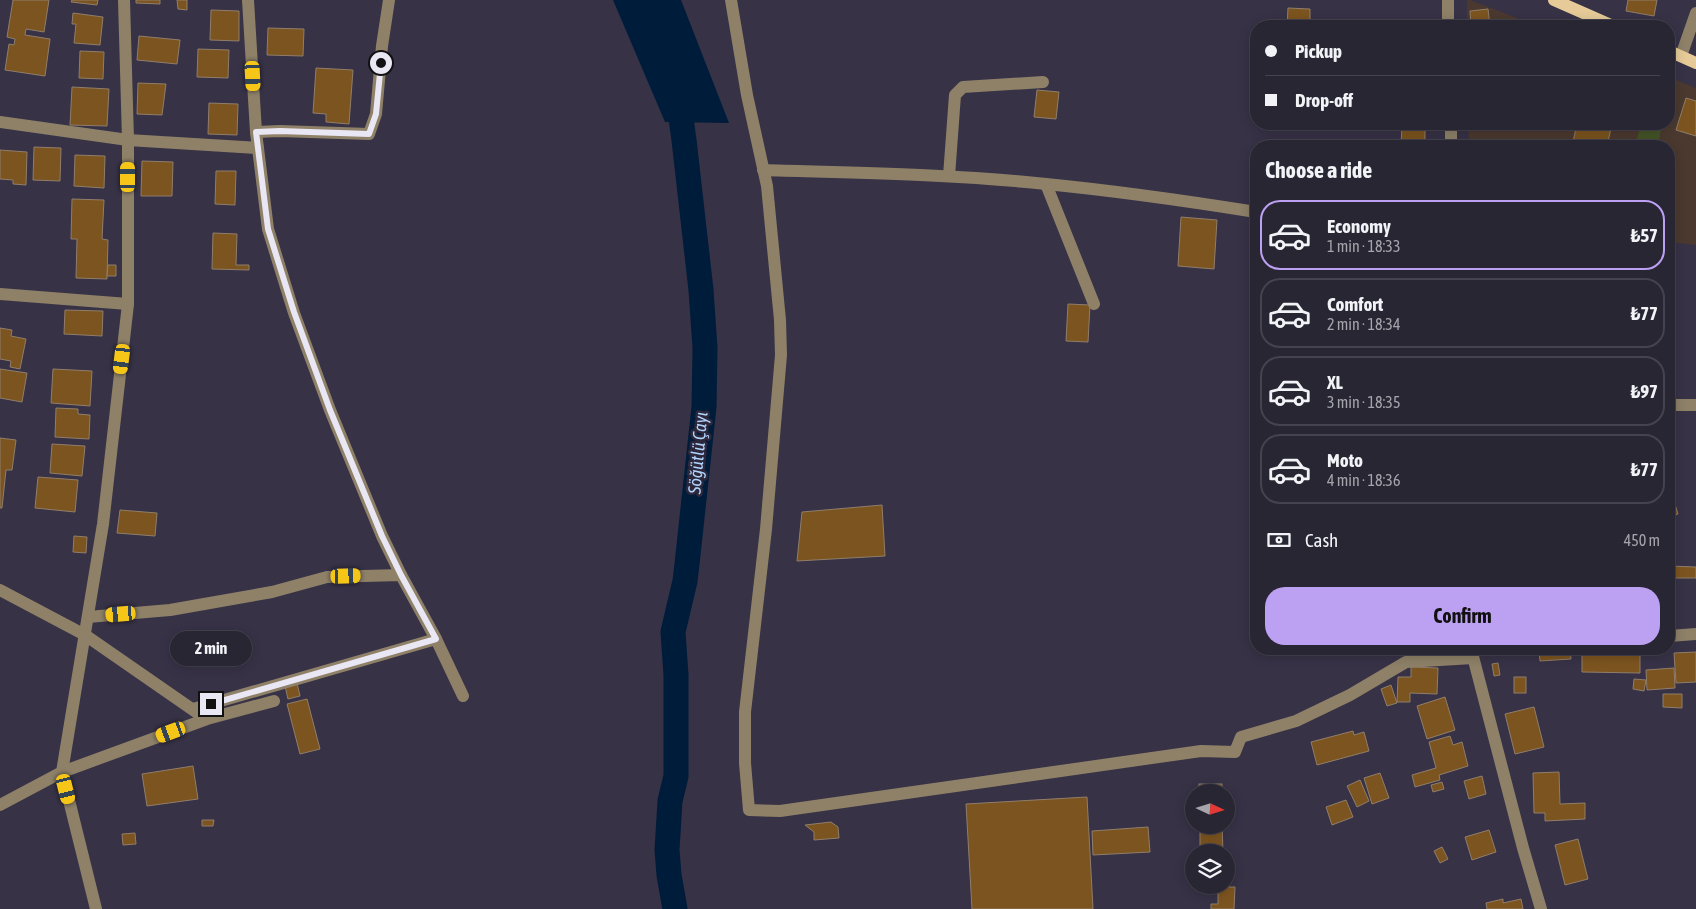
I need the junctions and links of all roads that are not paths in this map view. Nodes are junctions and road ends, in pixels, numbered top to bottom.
1 (124, 0) edge
2 (248, 0) edge
3 (389, 0) edge
4 (731, 0) edge
5 (1448, 0) edge
6 (1554, 0) edge
7 (1696, 13) edge
8 (1448, 20) edge
9 (1599, 20) edge
10 (1675, 54) edge
11 (1681, 56) junction
12 (1696, 63) edge
13 (1043, 82) dead end
14 (0, 122) edge
15 (256, 132) junction
16 (128, 140) junction
17 (258, 148) junction
18 (763, 170) junction
19 (949, 176) junction
20 (1046, 184) junction
21 (1250, 211) edge
22 (0, 294) edge
23 (128, 304) junction
24 (1094, 304) dead end
25 (1675, 405) edge
26 (1696, 405) edge
27 (401, 575) junction
28 (0, 590) edge
29 (88, 617) junction
30 (1696, 634) edge
31 (85, 635) junction
32 (1675, 636) edge
33 (436, 639) junction
34 (1457, 655) edge
35 (1473, 655) edge
36 (463, 696) dead end
37 (274, 701) dead end
38 (192, 709) junction
39 (207, 719) junction
40 (62, 772) junction
41 (0, 805) edge
42 (96, 909) edge
43 (1541, 909) edge

1 - 16 street
2 - 15 street
3 - 15 street
4 - 18 street
5 - 8 street
6 - 9 main road
7 - 11 street
10 - 11 main road
11 - 12 main road
13 - 19 street
14 - 16 street
15 - 17 street
16 - 17 street
16 - 23 street
17 - 27 street
18 - 19 street
18 - 34 street
19 - 20 street
20 - 21 street
20 - 24 street
22 - 23 street
23 - 29 street
25 - 26 street
27 - 29 street
27 - 33 street
28 - 31 street
29 - 31 street
30 - 32 street
31 - 38 street
31 - 40 street
33 - 36 street
33 - 38 street
35 - 43 street
37 - 39 street
38 - 39 street
39 - 40 street
40 - 41 street
40 - 42 street

